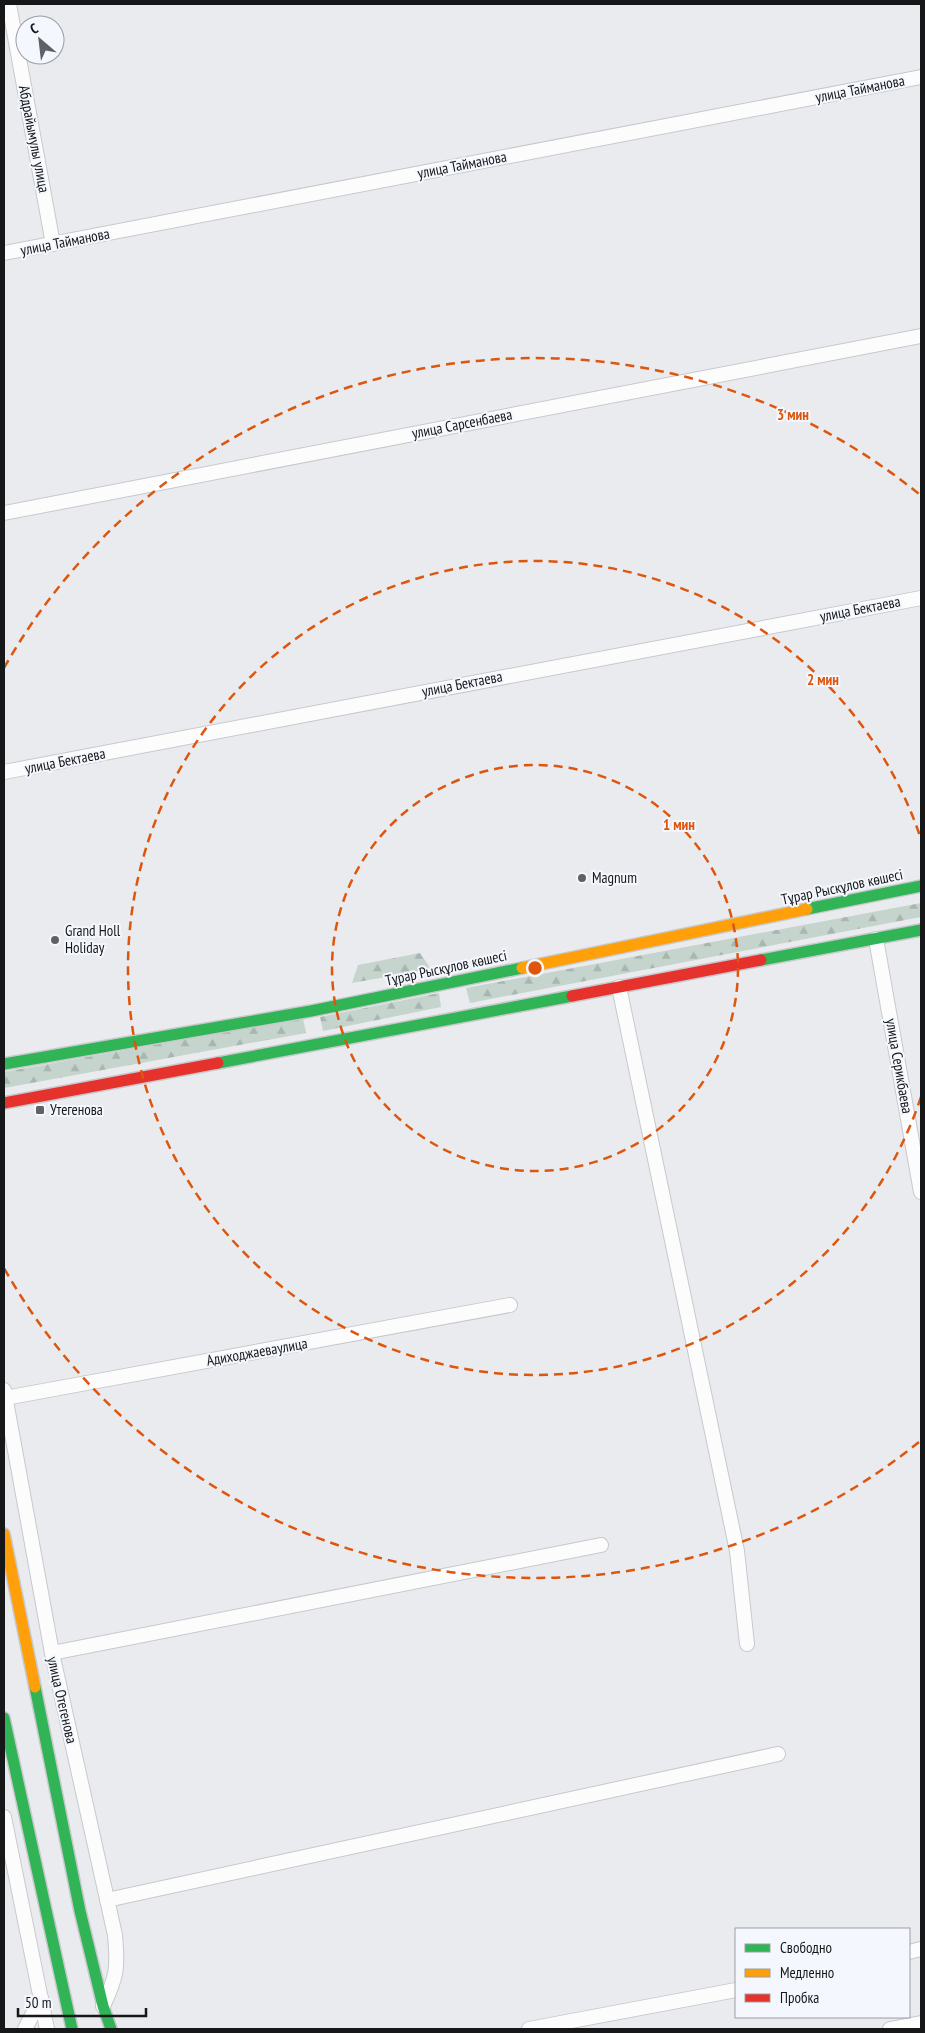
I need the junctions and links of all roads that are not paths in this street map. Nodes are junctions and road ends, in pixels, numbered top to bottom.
1 (8, 4) edge
2 (921, 77) edge
3 (53, 244) junction
4 (4, 253) edge
5 (921, 336) edge
6 (4, 512) edge
7 (921, 598) edge
8 (4, 772) edge
9 (921, 886) edge
10 (921, 930) edge
11 (876, 938) junction
12 (619, 987) junction
13 (4, 1064) edge
14 (4, 1102) edge
15 (921, 1192) edge
16 (510, 1305) dead end
17 (5, 1394) edge
18 (4, 1534) edge
19 (601, 1545) dead end
20 (747, 1644) dead end
21 (52, 1653) junction
22 (4, 1718) edge
23 (778, 1754) dead end
24 (4, 1817) edge
25 (107, 1900) junction
26 (735, 1990) edge
27 (41, 1998) junction
28 (103, 2006) junction
29 (921, 2023) edge
30 (25, 2029) edge
31 (47, 2029) edge
32 (72, 2029) edge
33 (111, 2029) edge
34 (529, 2029) edge
35 (890, 2029) edge

1 - 3 street, Абдрайымулы улица
2 - 3 street, улица Тайманова
3 - 4 street, улица Тайманова
5 - 6 street, улица Сарсенбаева
7 - 8 street, улица Бектаева
9 - 13 main road, Тұрар Рыскұлов көшесі
10 - 11 main road
11 - 12 main road
11 - 15 street, улица Серикбаева
12 - 14 main road
12 - 20 street
16 - 17 street, Адиходжаеваулица
17 - 21 street, улица Отегенова
18 - 28 main road, улица Отегенова
19 - 21 street
21 - 25 street, улица Отегенова
22 - 32 main road
23 - 25 street
24 - 27 street
25 - 28 street, улица Отегенова
26 - 34 street
27 - 30 street
27 - 31 street
28 - 33 main road, улица Отегенова
29 - 35 street

